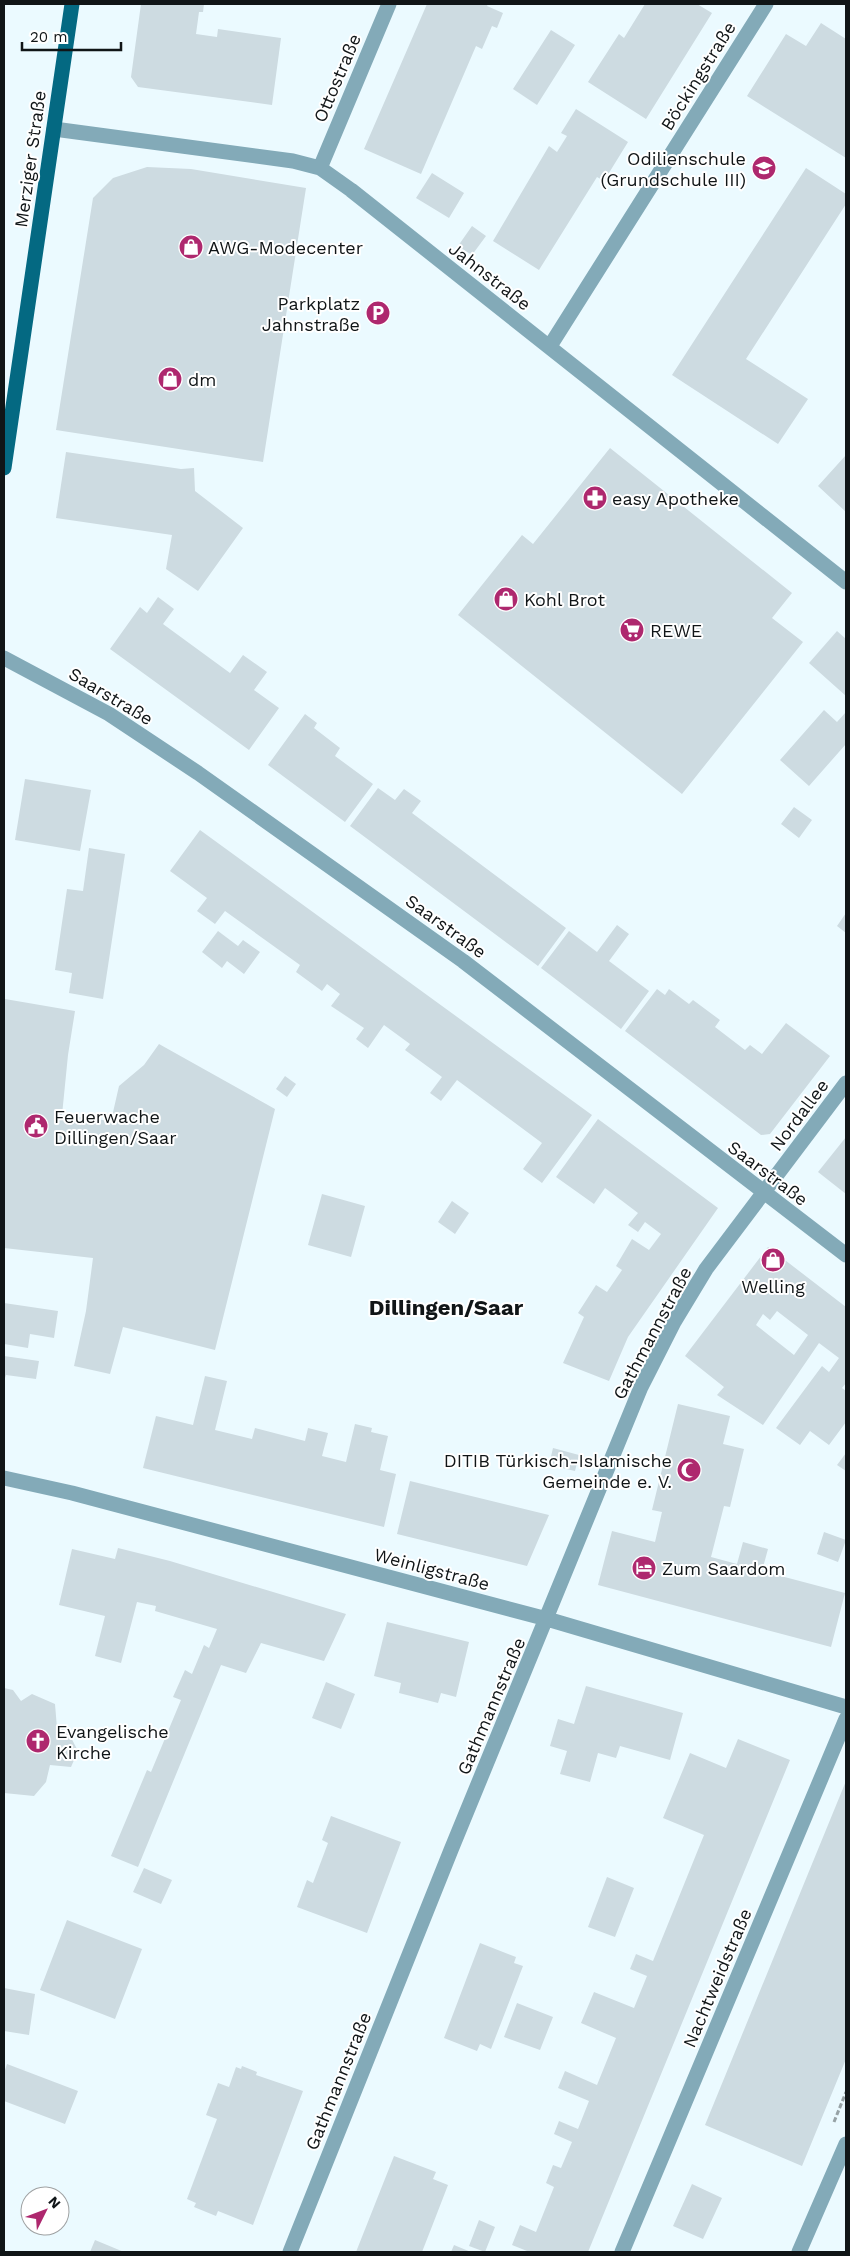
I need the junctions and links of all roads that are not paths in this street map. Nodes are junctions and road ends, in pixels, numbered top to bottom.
1 (72, 4) edge
2 (389, 4) edge
3 (766, 4) edge
4 (54, 129) junction
5 (320, 168) junction
6 (550, 346) junction
7 (4, 468) edge
8 (846, 582) edge
9 (4, 658) edge
10 (846, 1083) edge
11 (763, 1193) junction
12 (846, 1256) edge
13 (4, 1478) edge
14 (547, 1619) junction
15 (846, 1707) edge
16 (846, 1719) edge
17 (846, 2144) edge
18 (290, 2252) edge
19 (622, 2252) edge
20 (799, 2252) edge

1 - 4 main road, Merziger Straße
2 - 5 street, Ottostraße
3 - 6 street, Böckingstraße
4 - 5 street, Jahnstraße
4 - 7 main road, Merziger Straße
5 - 6 street, Jahnstraße
6 - 8 street, Jahnstraße
9 - 11 street, Saarstraße
10 - 11 street, Nordallee
11 - 12 street, Saarstraße
11 - 14 street, Gathmannstraße
13 - 14 street, Weinligstraße
14 - 15 street, Weinligstraße
14 - 18 street, Gathmannstraße
16 - 19 street, Nachtweidstraße
17 - 20 street

